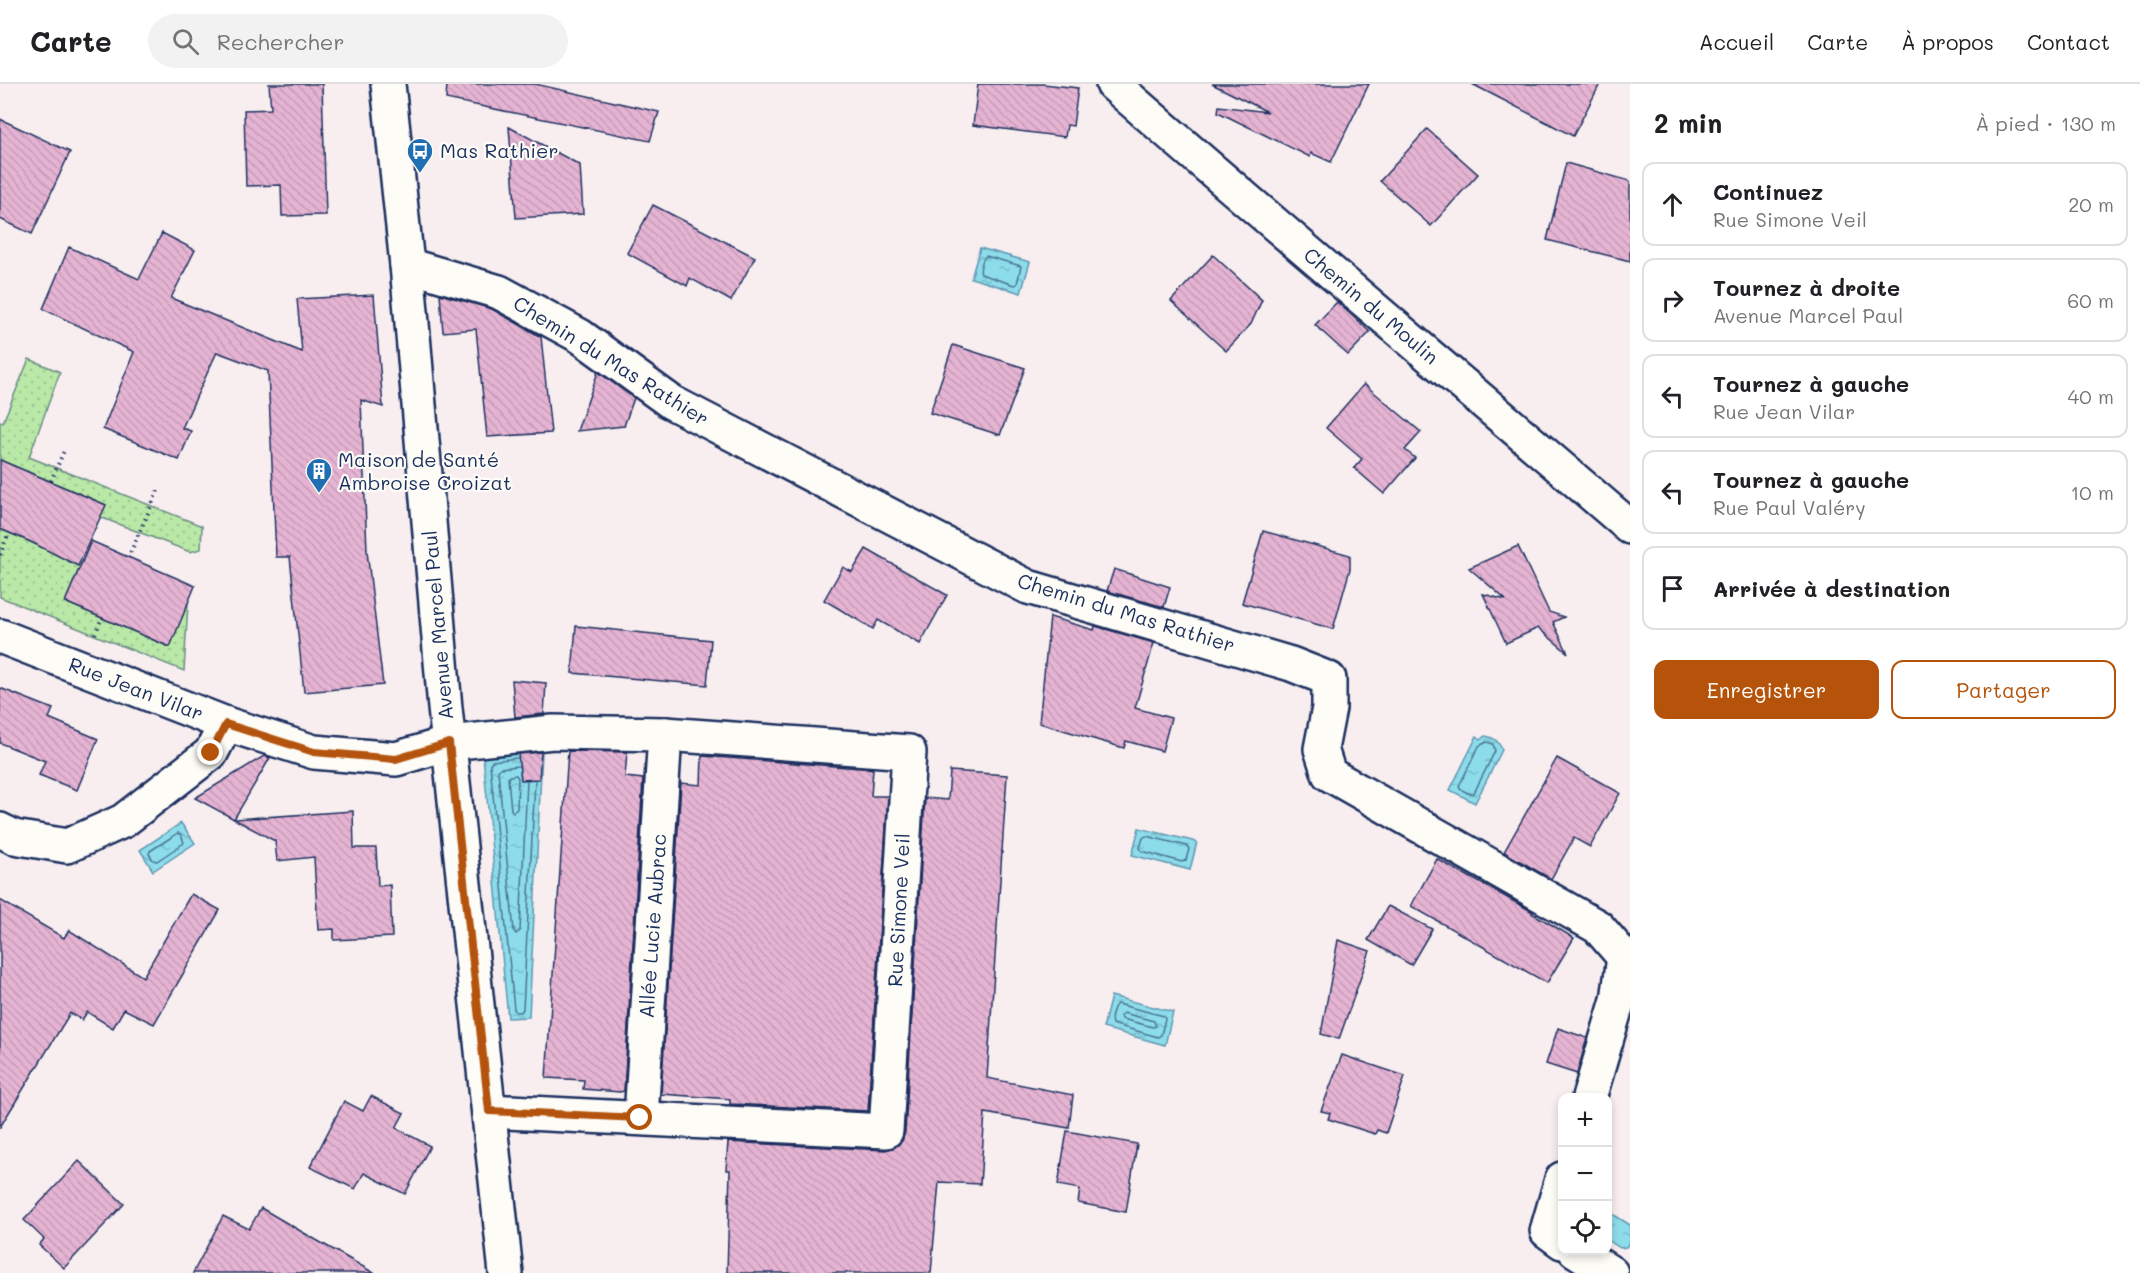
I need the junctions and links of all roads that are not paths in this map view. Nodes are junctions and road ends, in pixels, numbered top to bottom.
1 (388, 84) edge
2 (1113, 84) edge
3 (407, 265) junction
4 (1630, 527) edge
5 (0, 636) edge
6 (226, 724) junction
7 (665, 734) junction
8 (449, 743) junction
9 (0, 830) edge
10 (1590, 1093) edge
11 (489, 1111) junction
12 (640, 1118) junction
13 (1558, 1194) edge
14 (1558, 1239) edge
15 (1582, 1255) edge
16 (506, 1273) edge
17 (1611, 1273) edge

1 - 3 street, Avenue Marcel Paul
2 - 4 street, Chemin du Moulin
3 - 8 street, Avenue Marcel Paul
3 - 10 street, Chemin du Mas Rathier
5 - 6 street, Rue Jean Vilar
6 - 8 street, Rue Jean Vilar
6 - 9 street
7 - 8 street, Rue Simone Veil
7 - 12 street, Allée Lucie Aubrac
7 - 12 street, Rue Simone Veil
8 - 11 street, Avenue Marcel Paul
11 - 12 street, Rue Simone Veil
11 - 16 street, Avenue Marcel Paul
13 - 14 street
15 - 17 street

